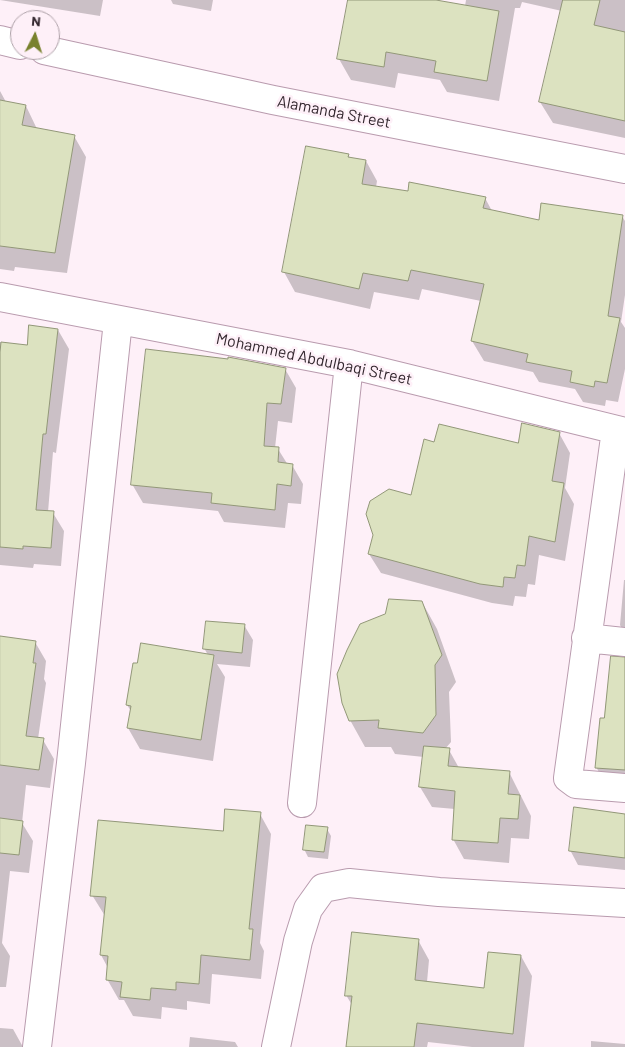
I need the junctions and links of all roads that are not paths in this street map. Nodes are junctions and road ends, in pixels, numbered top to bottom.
1 (60, 53) edge
2 (625, 169) edge
3 (0, 297) edge
4 (118, 321) junction
5 (349, 364) junction
6 (620, 431) edge
7 (586, 638) junction
8 (625, 642) edge
9 (625, 788) edge
10 (302, 803) dead end
11 (625, 903) edge
12 (37, 1047) edge
13 (276, 1047) edge

1 - 2 street, Alamanda Street
3 - 4 street, Mohammed Abdulbaqi Street
4 - 5 street, Mohammed Abdulbaqi Street
4 - 12 street
5 - 6 street, Mohammed Abdulbaqi Street
5 - 10 street
6 - 7 street
7 - 8 street
7 - 9 street
11 - 13 street

